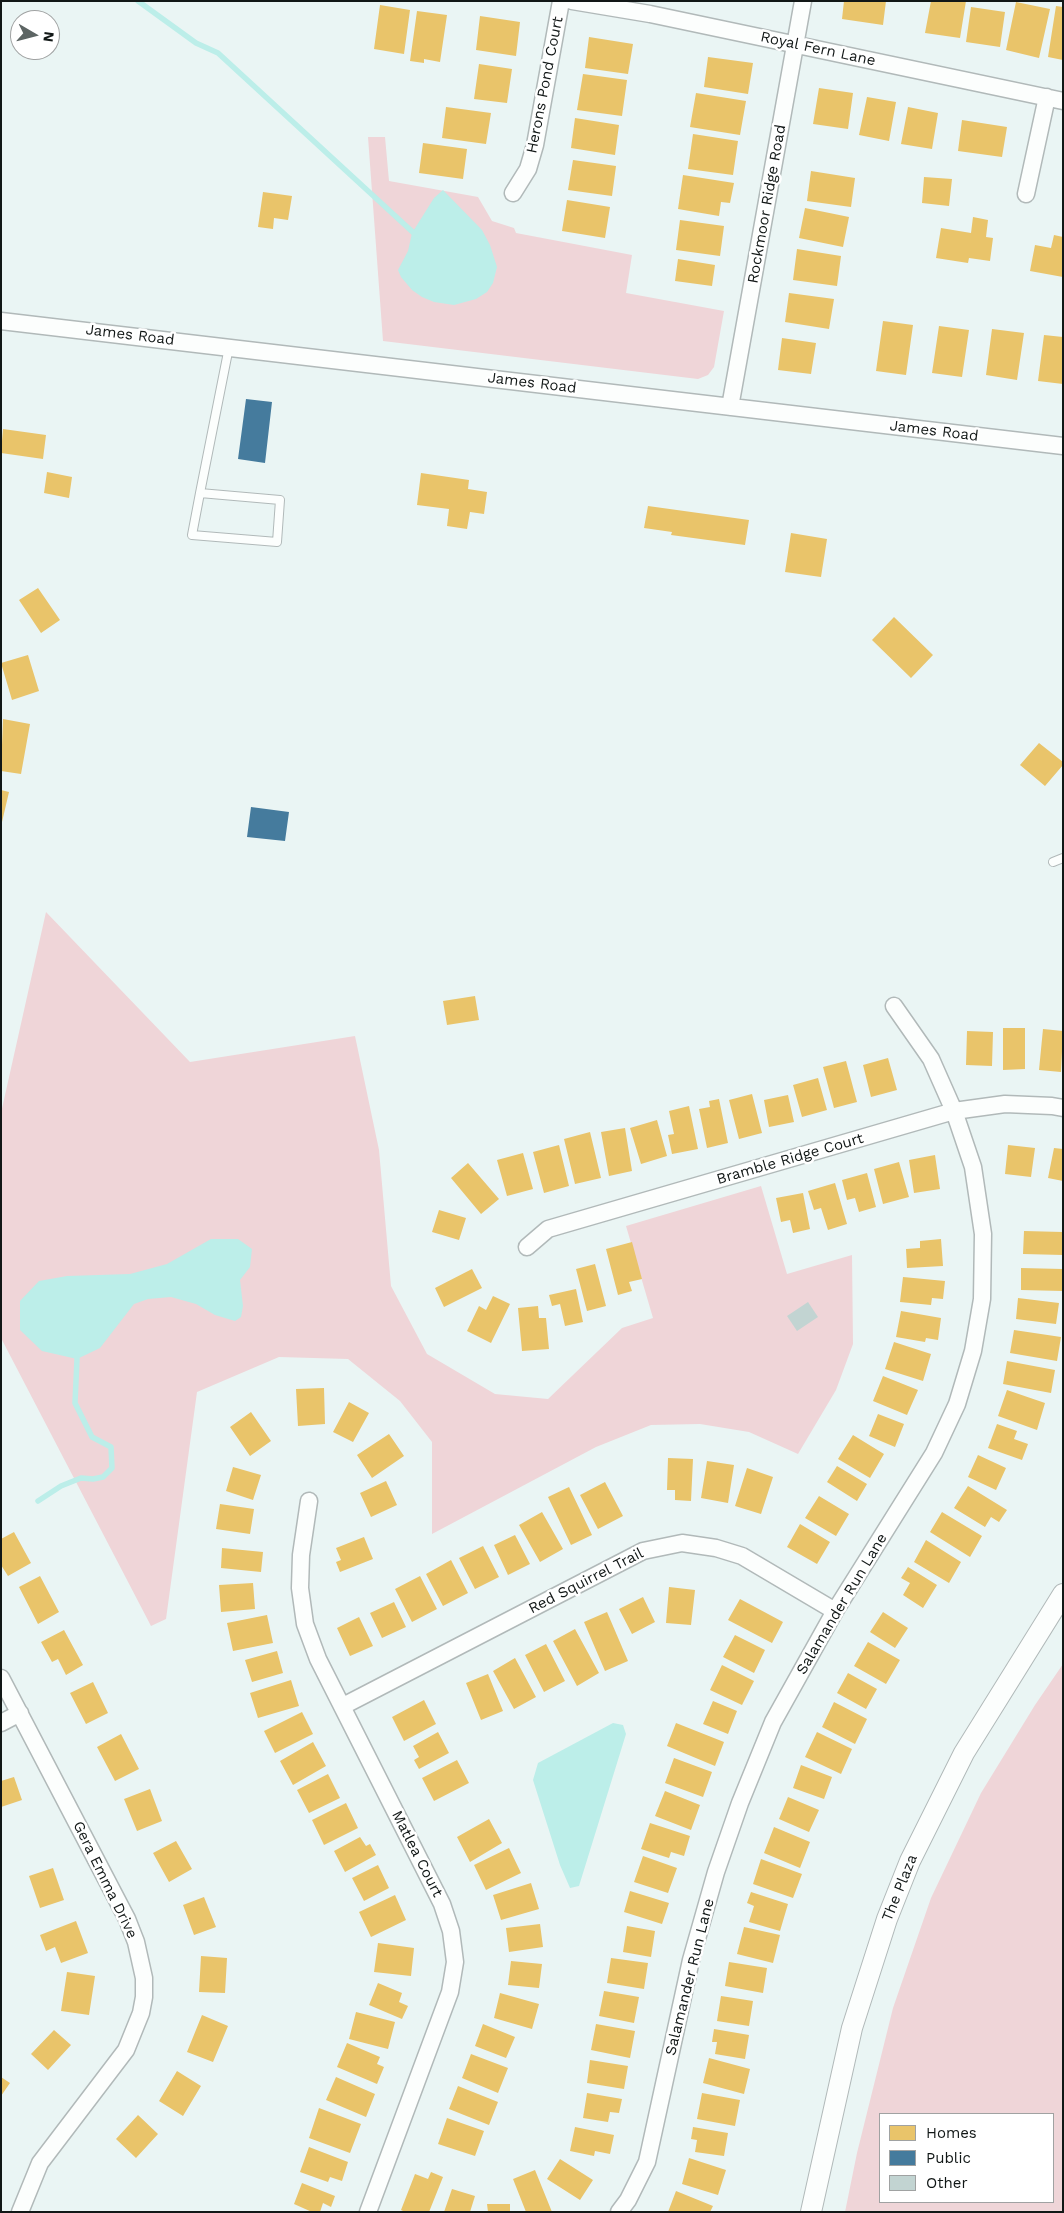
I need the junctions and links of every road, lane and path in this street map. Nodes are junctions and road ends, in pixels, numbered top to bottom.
1 (561, 1) edge
2 (572, 1) edge
3 (803, 1) edge
4 (795, 44) junction
5 (1055, 99) edge
6 (513, 193) dead end
7 (1026, 194) dead end
8 (1, 320) edge
9 (229, 347) junction
10 (730, 407) junction
11 (1063, 446) edge
12 (200, 493) junction
13 (1063, 858) edge
14 (1053, 862) dead end
15 (894, 1006) dead end
16 (1063, 1108) edge
17 (954, 1111) junction
18 (527, 1247) dead end
19 (308, 1501) dead end
20 (1063, 1594) edge
21 (835, 1611) junction
22 (1, 1678) edge
23 (343, 1706) junction
24 (20, 1713) junction
25 (1, 1723) edge
26 (20, 2212) edge
27 (368, 2212) edge
28 (619, 2212) edge
29 (811, 2212) edge

1 - 6 street, Herons Pond Court
2 - 4 street, Royal Fern Lane
3 - 4 street, Rockmoor Ridge Road
4 - 5 street, Royal Fern Lane
4 - 10 street, Rockmoor Ridge Road
5 - 7 street
8 - 9 street, James Road
9 - 10 street, James Road
9 - 12 lane
10 - 11 street, James Road
12 - 12 lane
13 - 14 lane
15 - 17 street, Salamander Run Lane
16 - 17 street, Bramble Ridge Court
17 - 18 street, Bramble Ridge Court
17 - 21 street, Salamander Run Lane
19 - 23 street, Matlea Court
20 - 29 street, The Plaza
21 - 23 street, Red Squirrel Trail
21 - 28 street, Salamander Run Lane
22 - 24 street, Gera Emma Drive
23 - 27 street, Matlea Court
24 - 25 street
24 - 26 street, Gera Emma Drive

